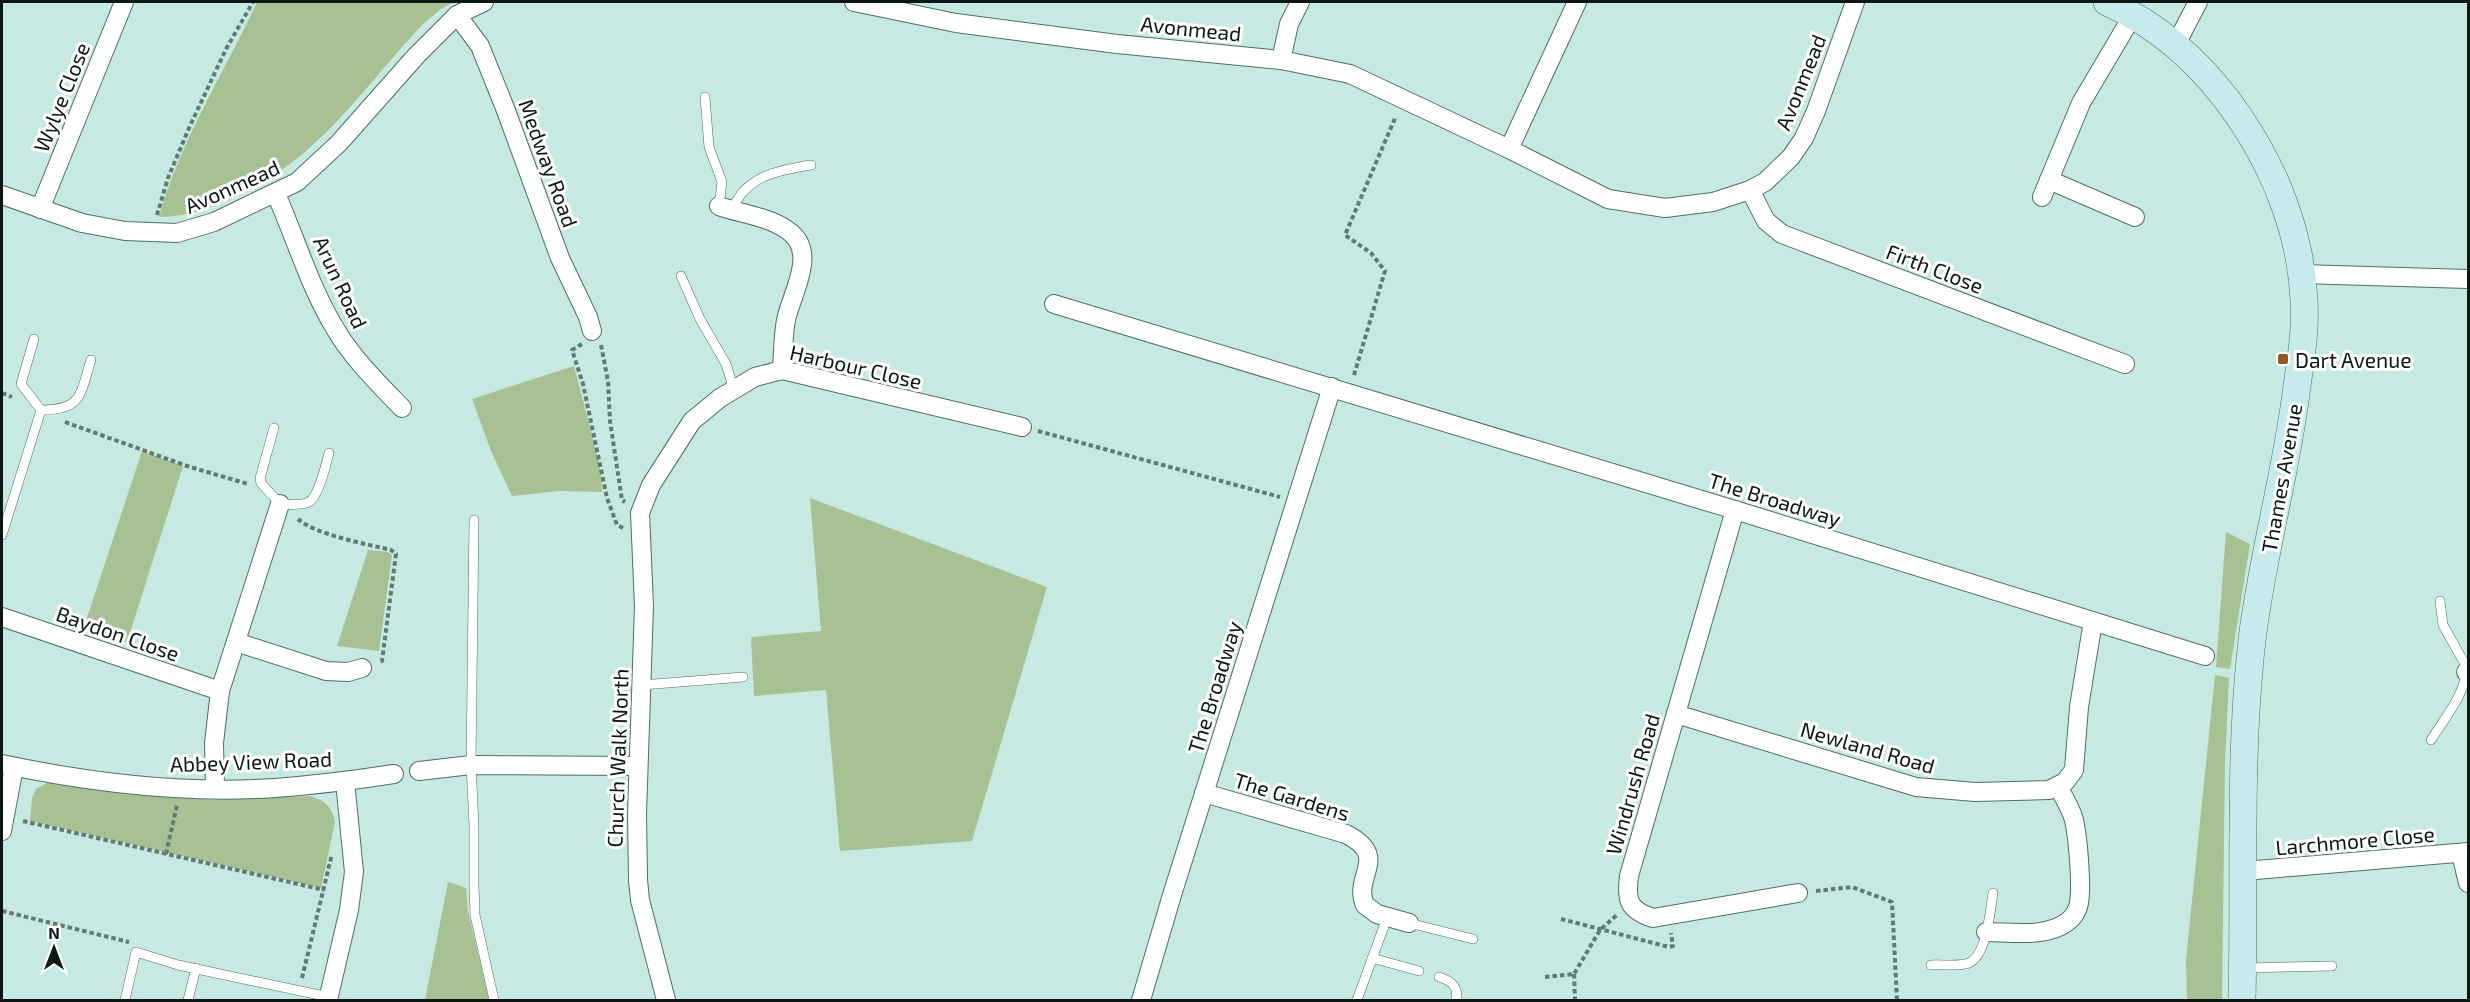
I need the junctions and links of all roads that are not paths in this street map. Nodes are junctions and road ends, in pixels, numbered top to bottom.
1 (124, 2) edge
2 (484, 2) edge
3 (854, 2) edge
4 (1300, 2) edge
5 (1576, 2) edge
6 (1855, 2) edge
7 (2107, 2) edge
8 (2198, 2) edge
9 (457, 15) junction
10 (2133, 15) junction
11 (2176, 44) junction
12 (1281, 60) junction
13 (705, 97) dead end
14 (1509, 149) junction
15 (811, 165) dead end
16 (1750, 190) junction
17 (276, 194) junction
18 (2, 195) edge
19 (40, 208) junction
20 (725, 208) junction
21 (2135, 217) dead end
22 (2301, 274) junction
23 (681, 276) dead end
24 (2469, 279) edge
25 (1054, 304) dead end
26 (590, 324) road end
27 (34, 339) dead end
28 (91, 360) dead end
29 (2125, 364) dead end
30 (782, 370) junction
31 (734, 390) junction
32 (1340, 390) junction
33 (402, 408) dead end
34 (41, 410) junction
35 (1022, 427) road end
36 (274, 428) dead end
37 (329, 453) dead end
38 (280, 504) junction
39 (1735, 510) junction
40 (640, 513) joint
41 (474, 520) dead end
42 (2, 536) edge
43 (2440, 601) dead end
44 (2, 617) edge
45 (2093, 621) junction
46 (236, 642) junction
47 (2205, 656) dead end
48 (362, 668) road end
49 (2468, 672) edge
50 (743, 677) dead end
51 (642, 685) junction
52 (220, 690) junction
53 (1676, 714) junction
54 (2431, 740) dead end
55 (8, 765) edge
56 (471, 765) junction
57 (638, 766) junction
58 (419, 771) dead end
59 (394, 774) dead end
60 (345, 781) junction
61 (2058, 787) junction
62 (214, 789) junction
63 (1204, 793) junction
64 (3, 823) edge
65 (2465, 853) edge
66 (2244, 871) junction
67 (2469, 883) edge
68 (1798, 893) road end
69 (1993, 893) dead end
70 (1386, 918) junction
71 (1408, 923) joint
72 (1986, 932) junction
73 (1473, 939) dead end
74 (1372, 958) junction
75 (1931, 964) dead end
76 (2332, 966) dead end
77 (196, 968) junction
78 (2243, 968) junction
79 (1419, 971) dead end
80 (1439, 977) dead end
81 (329, 998) edge
82 (125, 1000) edge
83 (188, 1000) edge
84 (494, 1000) edge
85 (666, 1000) edge
86 (1141, 1000) edge
87 (1357, 1000) edge
88 (1456, 1000) edge
89 (2242, 1000) edge

1 - 19 street, Wylye Close
2 - 9 street, Avonmead
3 - 12 street, Avonmead
4 - 12 street
5 - 14 street
6 - 16 street, Avonmead
7 - 10 street, Thames Avenue
8 - 11 street
9 - 17 street, Avonmead
9 - 26 street, Medway Road
10 - 11 street, Thames Avenue
10 - 21 street
11 - 22 street, Thames Avenue
12 - 14 street, Avonmead
13 - 20 lane
14 - 16 street, Avonmead
15 - 20 lane
16 - 29 street, Firth Close
17 - 19 street, Avonmead
17 - 33 street, Arun Road
18 - 19 street, Avonmead
20 - 30 street
22 - 24 street
22 - 66 street, Thames Avenue
23 - 31 lane
25 - 32 street, The Broadway
27 - 34 lane
28 - 34 lane
30 - 31 street, Harbour Close
30 - 35 street, Harbour Close
31 - 40 street, Harbour Close
32 - 39 street, The Broadway
32 - 63 street, The Broadway
34 - 42 lane
36 - 38 lane
37 - 38 lane
38 - 46 street
39 - 45 street, The Broadway
39 - 53 street, Windrush Road
40 - 51 street, Church Walk North
41 - 56 lane
43 - 49 lane
44 - 52 street, Baydon Close
45 - 47 street, The Broadway
45 - 61 street
46 - 48 street
46 - 52 street
49 - 54 lane
50 - 51 lane
51 - 57 street, Church Walk North
52 - 62 street
53 - 61 street, Newland Road
53 - 68 street, Windrush Road
55 - 62 street, Abbey View Road
55 - 64 street
56 - 57 street
56 - 58 street
56 - 84 lane
57 - 85 street, Church Walk North
59 - 60 street, Abbey View Road
60 - 62 street, Abbey View Road
60 - 81 street
61 - 72 street
63 - 70 street, The Gardens
63 - 86 street, The Broadway
65 - 66 street, Larchmore Close
65 - 67 street
66 - 78 street, Thames Avenue
69 - 72 lane
70 - 71 street, The Gardens
70 - 74 lane
71 - 73 lane
72 - 75 lane
74 - 79 lane
74 - 87 lane
76 - 78 lane
77 - 81 lane
77 - 82 lane
77 - 83 lane
78 - 89 street, Thames Avenue
80 - 88 lane

